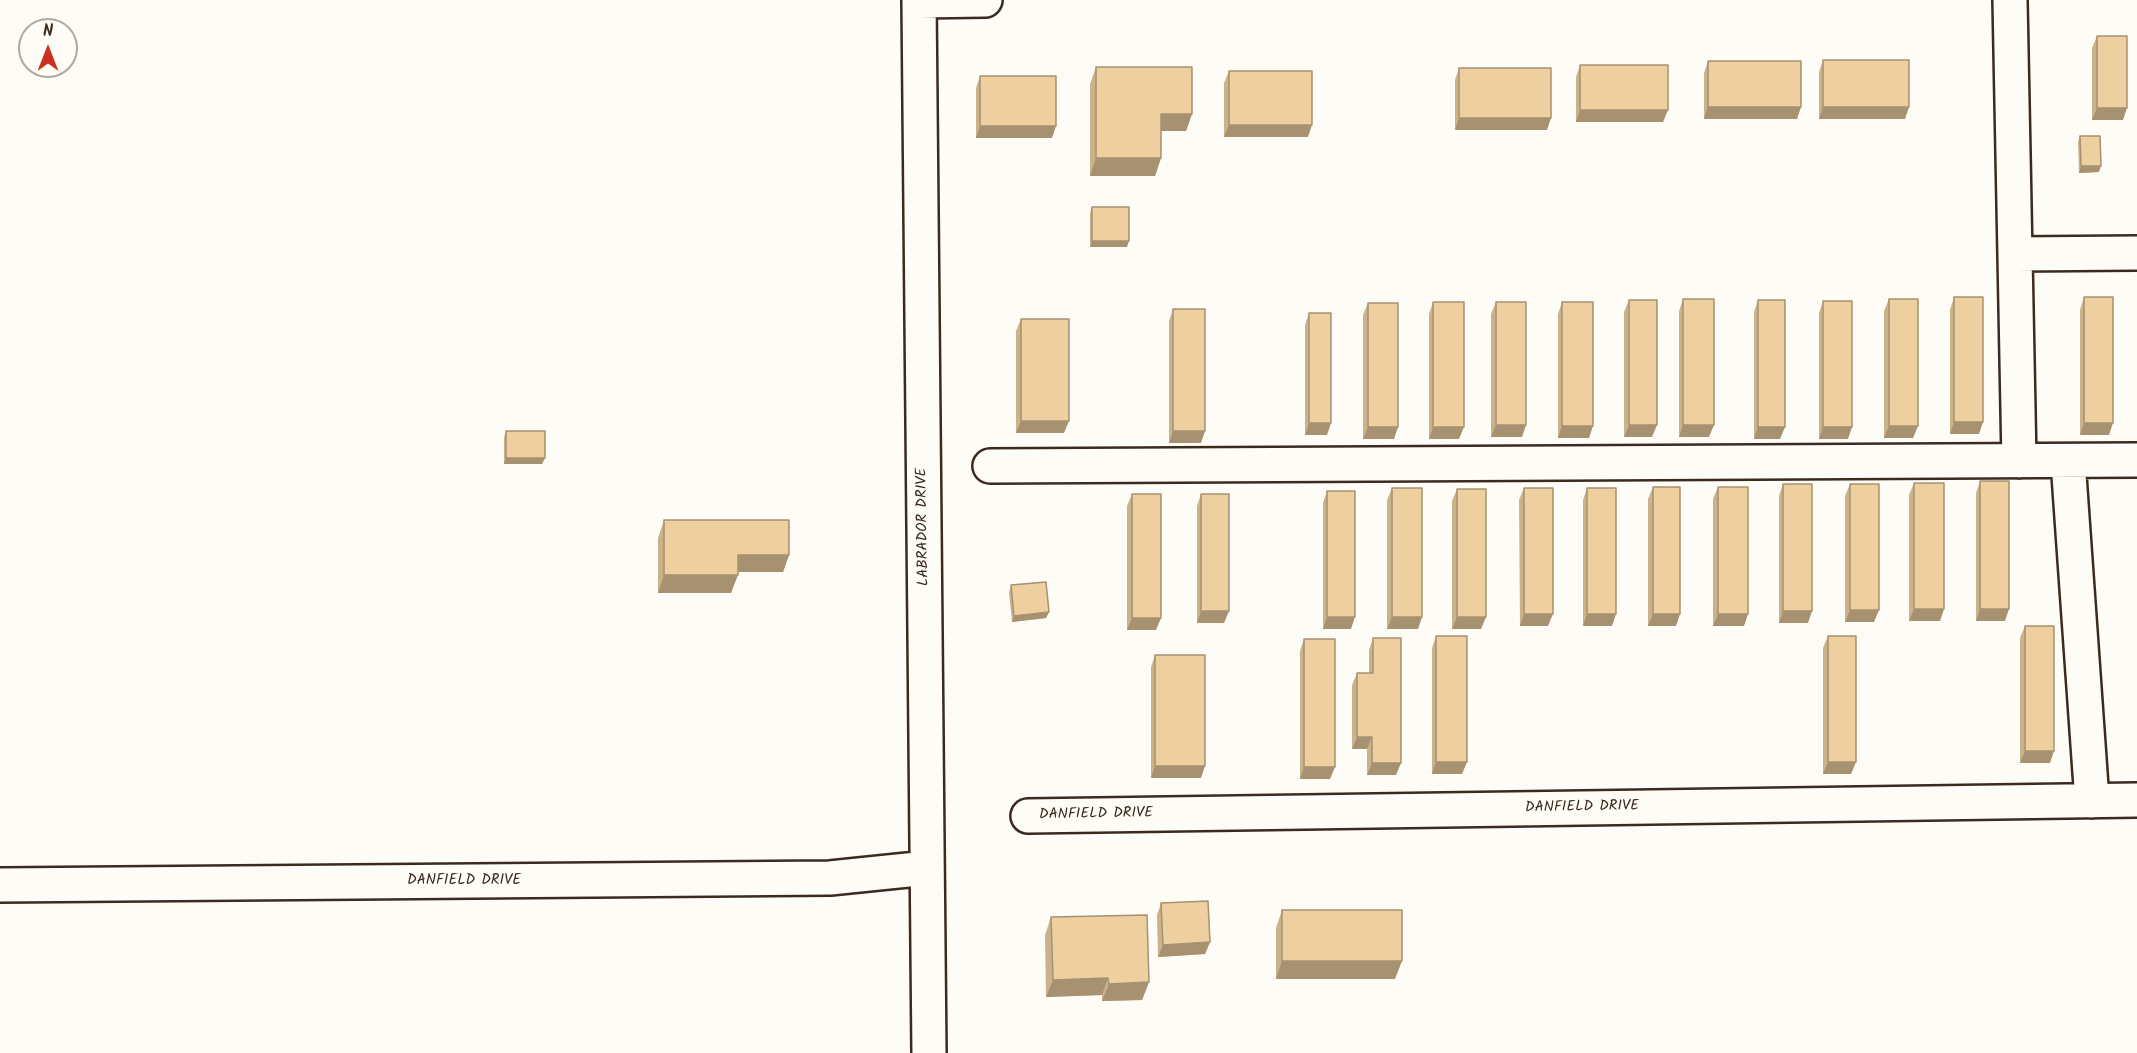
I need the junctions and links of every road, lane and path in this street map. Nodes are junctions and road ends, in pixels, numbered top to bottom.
1 (920, 0) edge
2 (985, 0) edge
3 (2010, 0) edge
4 (2137, 253) edge
5 (2016, 254) junction
6 (2137, 460) edge
7 (2019, 461) junction
8 (2068, 461) junction
9 (990, 466) dead end
10 (2137, 800) edge
11 (2092, 801) junction
12 (1028, 816) dead end
13 (927, 868) junction
14 (0, 885) edge
15 (929, 1053) edge

1 - 2 street
1 - 13 street, LABRADOR DRIVE
3 - 5 street
4 - 5 street
5 - 7 street
6 - 8 street
7 - 8 street
7 - 9 street
8 - 11 street
10 - 11 street, DANFIELD DRIVE
11 - 12 street, DANFIELD DRIVE
13 - 14 street, DANFIELD DRIVE
13 - 15 street, LABRADOR DRIVE

